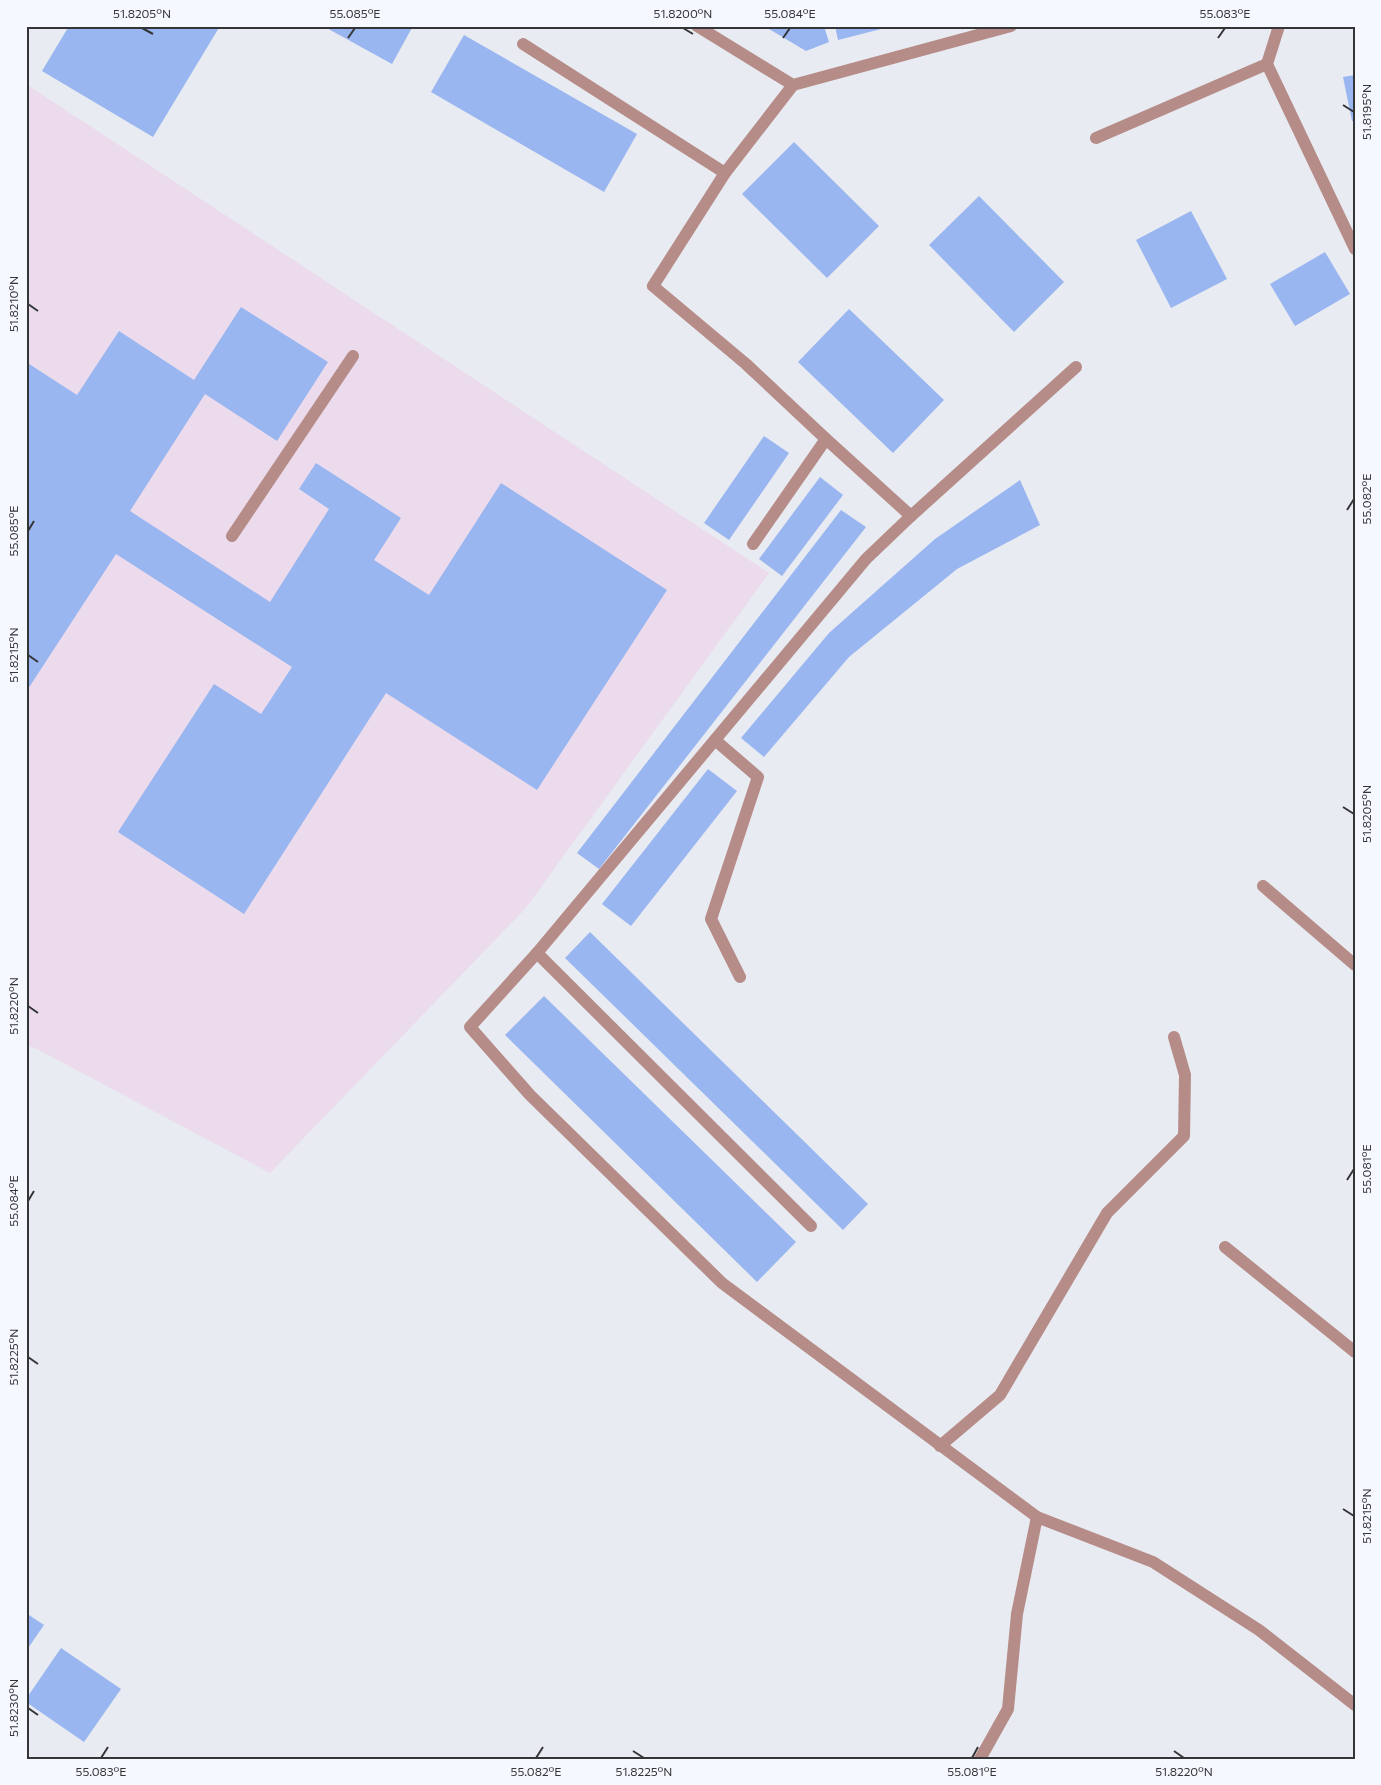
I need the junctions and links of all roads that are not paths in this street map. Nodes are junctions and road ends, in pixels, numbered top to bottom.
1 (697, 26) edge
2 (1012, 26) edge
3 (1280, 26) edge
4 (522, 44) dead end
5 (1267, 64) junction
6 (793, 85) junction
7 (1096, 138) dead end
8 (725, 173) junction
9 (1355, 249) edge
10 (353, 356) dead end
11 (1076, 367) dead end
12 (826, 439) junction
13 (911, 516) junction
14 (232, 536) dead end
15 (753, 544) dead end
16 (715, 740) junction
17 (1263, 886) dead end
18 (537, 953) junction
19 (1355, 965) edge
20 (740, 977) dead end
21 (1174, 1037) dead end
22 (811, 1226) dead end
23 (1225, 1247) dead end
24 (1355, 1352) edge
25 (940, 1446) junction
26 (1037, 1518) junction
27 (1355, 1705) edge
28 (980, 1759) edge

1 - 6 lane
2 - 6 lane
3 - 5 lane
4 - 8 lane
5 - 7 lane
5 - 9 lane
6 - 8 lane
8 - 12 lane
10 - 14 lane
11 - 13 lane
12 - 13 lane
12 - 15 lane
13 - 16 lane
16 - 18 lane
16 - 20 lane
17 - 19 lane
18 - 22 lane
18 - 25 lane
21 - 25 lane
23 - 24 lane
25 - 26 lane
26 - 27 lane
26 - 28 lane

